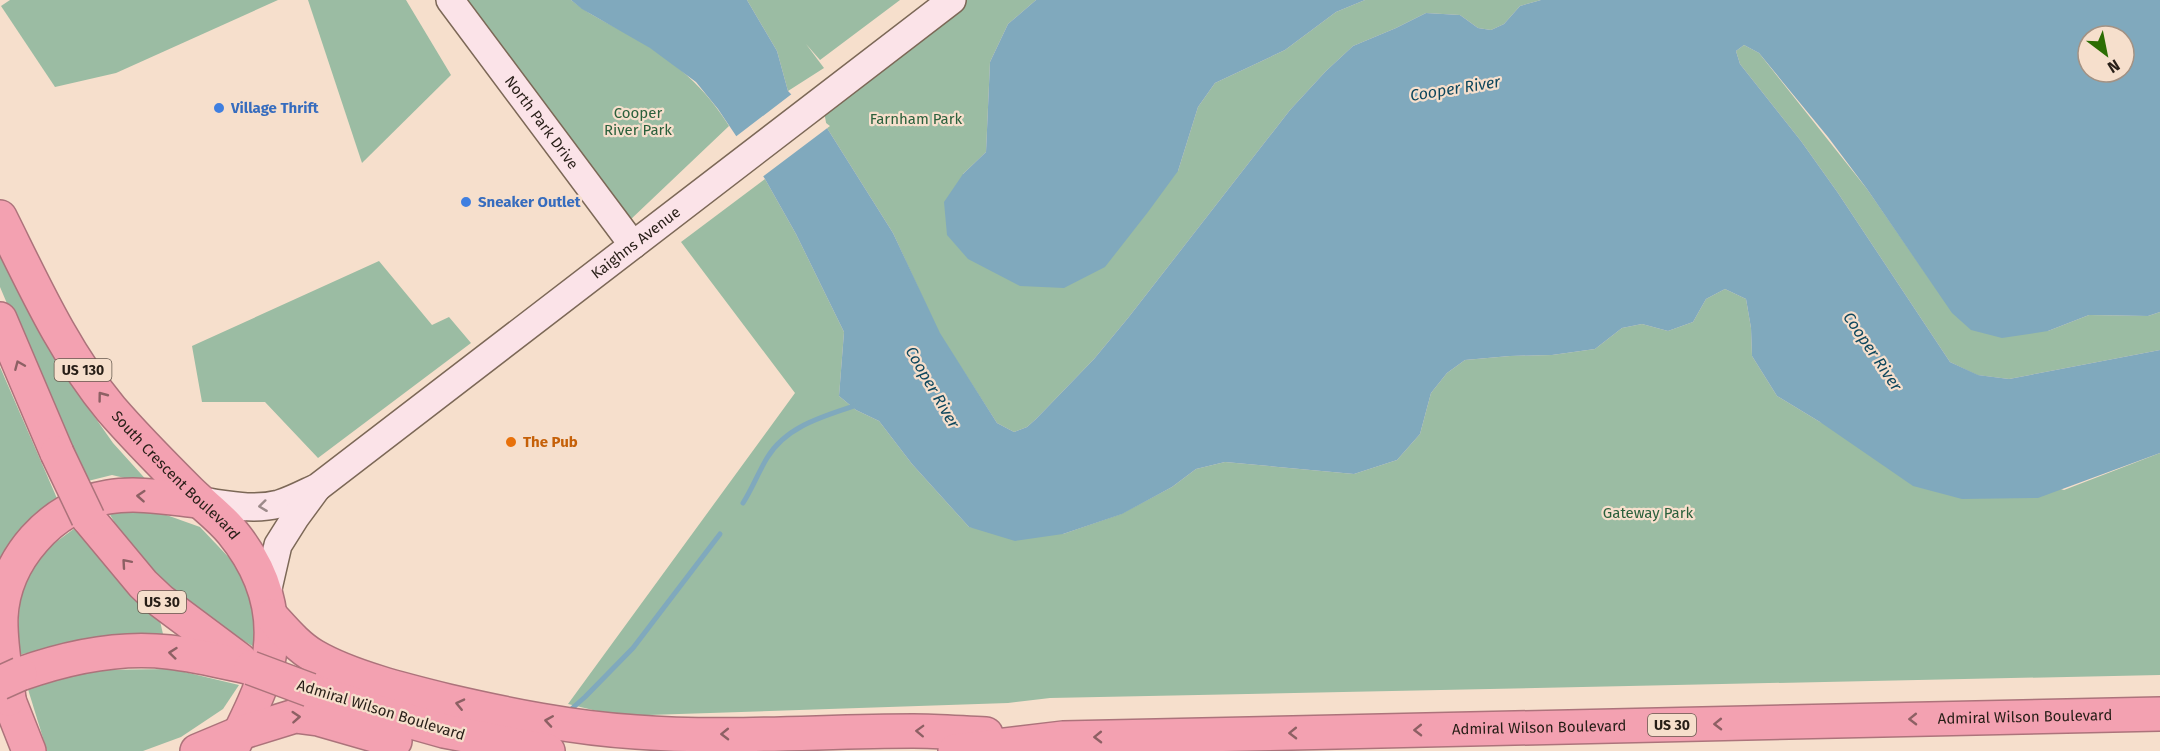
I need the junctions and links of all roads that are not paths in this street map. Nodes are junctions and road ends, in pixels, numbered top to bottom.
1 (450, 0) edge
2 (952, 0) edge
3 (0, 217) edge
4 (633, 245) junction
5 (0, 319) edge
6 (318, 487) junction
7 (199, 501) junction
8 (269, 605) junction
9 (251, 668) junction
10 (7, 684) edge
11 (2160, 714) edge
12 (515, 730) junction
13 (1063, 738) junction
14 (236, 742) edge
15 (29, 751) edge
16 (197, 751) edge
17 (430, 751) edge
18 (548, 751) edge
19 (955, 751) edge

1 - 4 main road, North Park Drive
2 - 4 main road, Kaighns Avenue
7 -> 3 highway, South Crescent Boulevard / US 130
4 - 6 main road, Kaighns Avenue
9 -> 5 highway, US 30, bridge
6 -> 7 main road, Kaighns Avenue
6 - 8 main road, Kaighns Avenue
7 - 8 highway, South Crescent Boulevard / US 130
7 -> 10 highway
12 -> 8 highway
8 - 14 highway
9 -> 10 highway
9 - 12 highway, Admiral Wilson Boulevard / US 30, bridge
10 - 15 highway
11 -> 13 highway, Admiral Wilson Boulevard / US 30
13 -> 12 highway
12 - 18 highway, Admiral Wilson Boulevard / US 30
13 - 19 highway, Admiral Wilson Boulevard / US 30
14 - 16 highway
14 -> 17 highway

